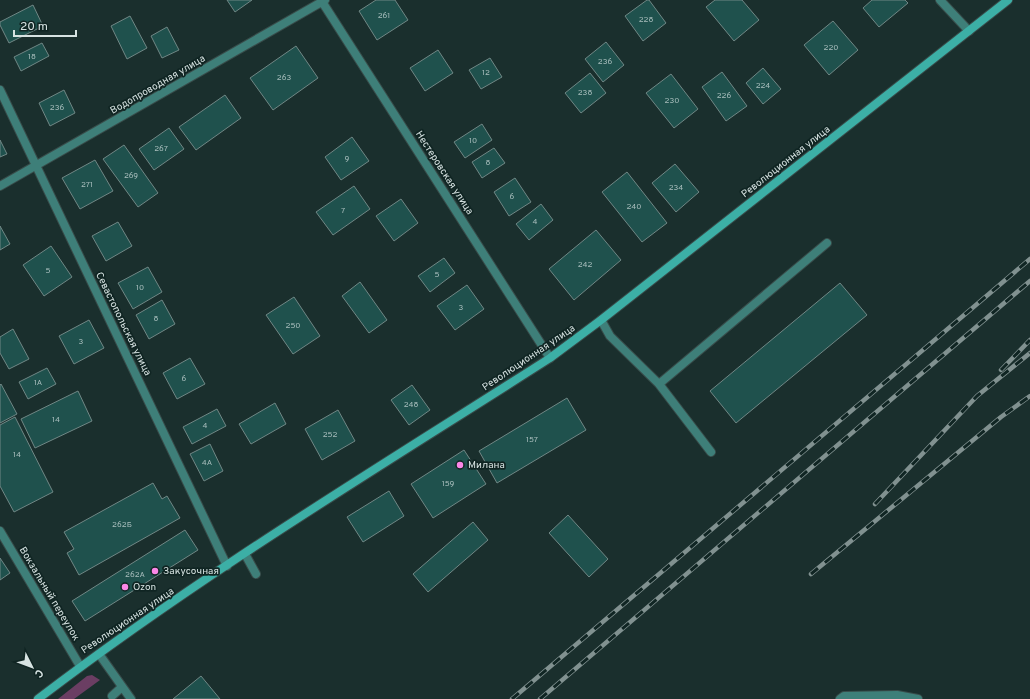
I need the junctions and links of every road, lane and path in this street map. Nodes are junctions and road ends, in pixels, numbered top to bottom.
1 (940, 0) edge
2 (1008, 0) edge
3 (323, 1) edge
4 (969, 31) junction
5 (0, 90) edge
6 (37, 167) junction
7 (0, 186) edge
8 (827, 243) dead end
9 (601, 320) junction
10 (550, 358) junction
11 (659, 384) junction
12 (712, 452) dead end
13 (0, 532) edge
14 (245, 554) junction
15 (227, 566) junction
16 (256, 574) dead end
17 (99, 654) junction
18 (80, 666) junction
19 (122, 687) junction
20 (112, 696) dead end
21 (38, 699) edge
22 (131, 699) edge
23 (840, 699) edge
24 (918, 699) edge

1 - 4 street
2 - 4 main road, Революционная улица
3 - 6 street, Водопроводная улица
3 - 10 street, Нестеровская улица
4 - 9 main road, Революционная улица
5 - 6 street, Севастопольская улица
6 - 7 street, Водопроводная улица
6 - 15 street, Севастопольская улица
8 - 11 street
9 - 10 main road, Революционная улица
9 - 11 street
10 - 14 main road, Революционная улица
11 - 12 street
13 - 18 street, Вокзальный переулок
14 - 15 main road, Революционная улица
14 - 16 street
15 - 17 main road, Революционная улица
17 - 18 main road, Революционная улица
17 - 19 street
18 - 21 main road, Революционная улица
19 - 20 street
19 - 22 street
23 - 24 street

